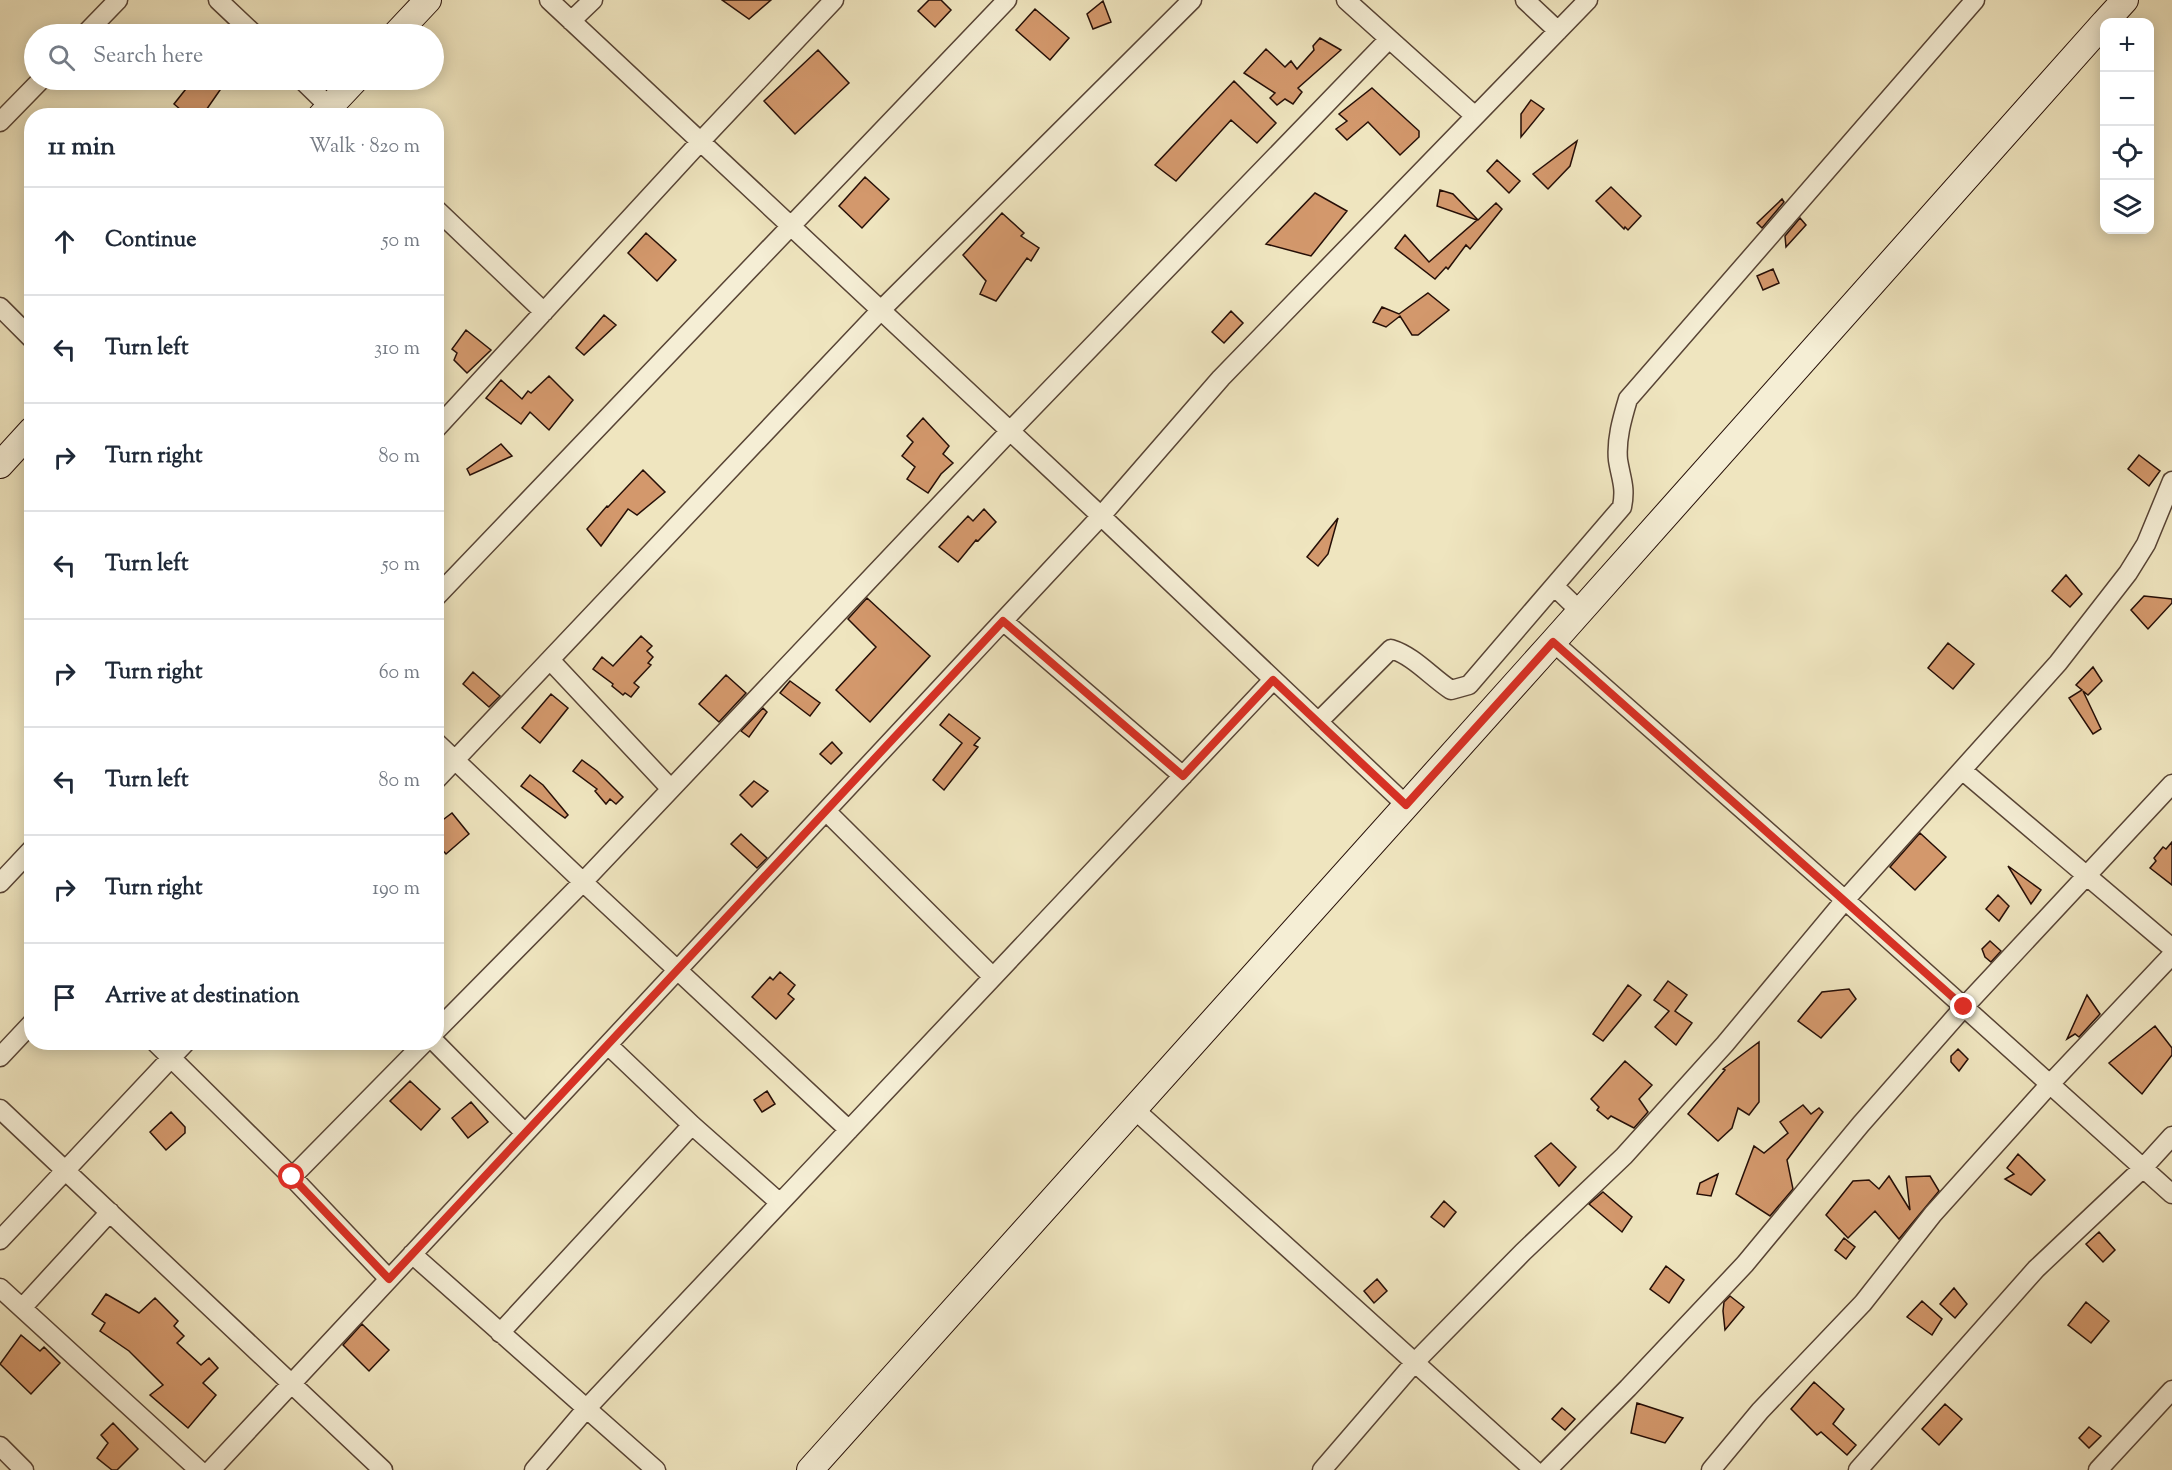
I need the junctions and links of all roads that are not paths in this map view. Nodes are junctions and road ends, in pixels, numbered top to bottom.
1 (118, 0) edge
2 (218, 0) edge
3 (428, 0) edge
4 (549, 0) edge
5 (593, 0) edge
6 (834, 0) edge
7 (1007, 0) edge
8 (1192, 0) edge
9 (1346, 0) edge
10 (1526, 0) edge
11 (1588, 0) edge
12 (1975, 0) edge
13 (2125, 0) edge
14 (2109, 18) edge
15 (572, 21) junction
16 (95, 24) edge
17 (243, 24) edge
18 (405, 24) edge
19 (2100, 29) edge
20 (1558, 31) junction
21 (1389, 39) junction
22 (31, 90) edge
23 (311, 90) edge
24 (347, 90) edge
25 (326, 108) edge
26 (333, 108) edge
27 (1476, 116) junction
28 (0, 122) edge
29 (700, 142) junction
30 (444, 217) edge
31 (790, 227) junction
32 (0, 307) edge
33 (879, 311) junction
34 (544, 312) junction
35 (24, 331) edge
36 (444, 420) edge
37 (1010, 431) junction
38 (24, 439) edge
39 (0, 465) edge
40 (2172, 481) edge
41 (1101, 516) junction
42 (1554, 586) junction
43 (444, 589) edge
44 (1580, 611) junction
45 (1003, 621) junction
46 (1553, 642) junction
47 (550, 660) junction
48 (1273, 680) junction
49 (1317, 722) junction
50 (444, 750) edge
51 (455, 760) junction
52 (1962, 770) junction
53 (444, 772) edge
54 (1183, 776) junction
55 (2172, 784) edge
56 (671, 789) junction
57 (1406, 805) junction
58 (826, 811) junction
59 (24, 858) edge
60 (2086, 877) junction
61 (583, 882) junction
62 (0, 883) edge
63 (1845, 900) junction
64 (2172, 948) edge
65 (2172, 955) edge
66 (678, 969) junction
67 (993, 977) junction
68 (1964, 1007) junction
69 (444, 1023) edge
70 (24, 1032) edge
71 (608, 1045) junction
72 (163, 1050) edge
73 (179, 1050) edge
74 (417, 1050) edge
75 (443, 1050) edge
76 (0, 1057) edge
77 (171, 1059) junction
78 (2050, 1084) junction
79 (0, 1108) edge
80 (1134, 1109) junction
81 (692, 1125) junction
82 (849, 1130) junction
83 (525, 1133) junction
84 (2172, 1136) edge
85 (2143, 1168) junction
86 (65, 1170) junction
87 (292, 1177) junction
88 (2172, 1194) edge
89 (780, 1203) junction
90 (110, 1212) junction
91 (0, 1240) edge
92 (412, 1254) junction
93 (389, 1279) junction
94 (0, 1288) edge
95 (21, 1308) junction
96 (500, 1333) junction
97 (1415, 1362) junction
98 (291, 1384) junction
99 (2172, 1390) edge
100 (586, 1409) junction
101 (0, 1446) edge
102 (24, 1470) edge
103 (199, 1470) edge
104 (211, 1470) edge
105 (383, 1470) edge
106 (534, 1470) edge
107 (656, 1470) edge
108 (810, 1470) edge
109 (1322, 1470) edge
110 (1534, 1470) edge
111 (1547, 1470) edge
112 (1710, 1470) edge
113 (1858, 1470) edge
114 (2098, 1470) edge

1 - 16 street
2 - 17 street
3 - 18 street
4 - 15 street
5 - 15 street
6 - 29 street
7 - 31 street
8 - 33 street
9 - 21 street
10 - 20 street
11 - 20 street
12 - 42 street
13 - 14 street
15 - 29 street
19 - 44 street
20 - 27 street
21 - 27 street
21 - 37 street
22 - 28 street
23 - 25 street
24 - 26 street
27 - 41 street
29 - 31 street
29 - 34 street
30 - 34 street
31 - 33 street
31 - 43 street
32 - 35 street
33 - 37 street
33 - 47 street
34 - 36 street
37 - 41 street
37 - 56 street
38 - 39 street
40 - 52 street
41 - 45 street
41 - 48 street
42 - 44 street
42 - 49 street
44 - 46 street
45 - 54 street
45 - 58 street
46 - 57 street
46 - 63 street
47 - 51 street
47 - 56 street
48 - 49 street
48 - 54 street
49 - 57 street
50 - 51 street
51 - 53 street
51 - 61 street
52 - 60 street
52 - 63 street
54 - 67 street
55 - 60 street
56 - 61 street
57 - 80 street
58 - 66 street
58 - 67 street
59 - 62 street
60 - 64 street
60 - 68 street
61 - 66 street
61 - 69 street
63 - 68 street
63 - 97 street
65 - 78 street
66 - 71 street
66 - 82 street
67 - 82 street
68 - 78 street
68 - 111 street
70 - 76 street
71 - 81 street
71 - 83 street
72 - 77 street
73 - 77 street
74 - 87 street
75 - 83 street
77 - 86 street
77 - 87 street
78 - 85 street
78 - 112 street
79 - 86 street
80 - 97 street
80 - 108 street
81 - 89 street
81 - 96 street
82 - 89 street
83 - 92 street
84 - 85 street
85 - 88 street
85 - 113 street
86 - 90 street
86 - 91 street
87 - 93 street
89 - 100 street
90 - 95 street
90 - 98 street
92 - 93 street
92 - 96 street
93 - 98 street
94 - 95 street
95 - 103 street
96 - 100 street
97 - 109 street
97 - 110 street
98 - 104 street
98 - 105 street
99 - 114 street
100 - 106 street
100 - 107 street
101 - 102 street

